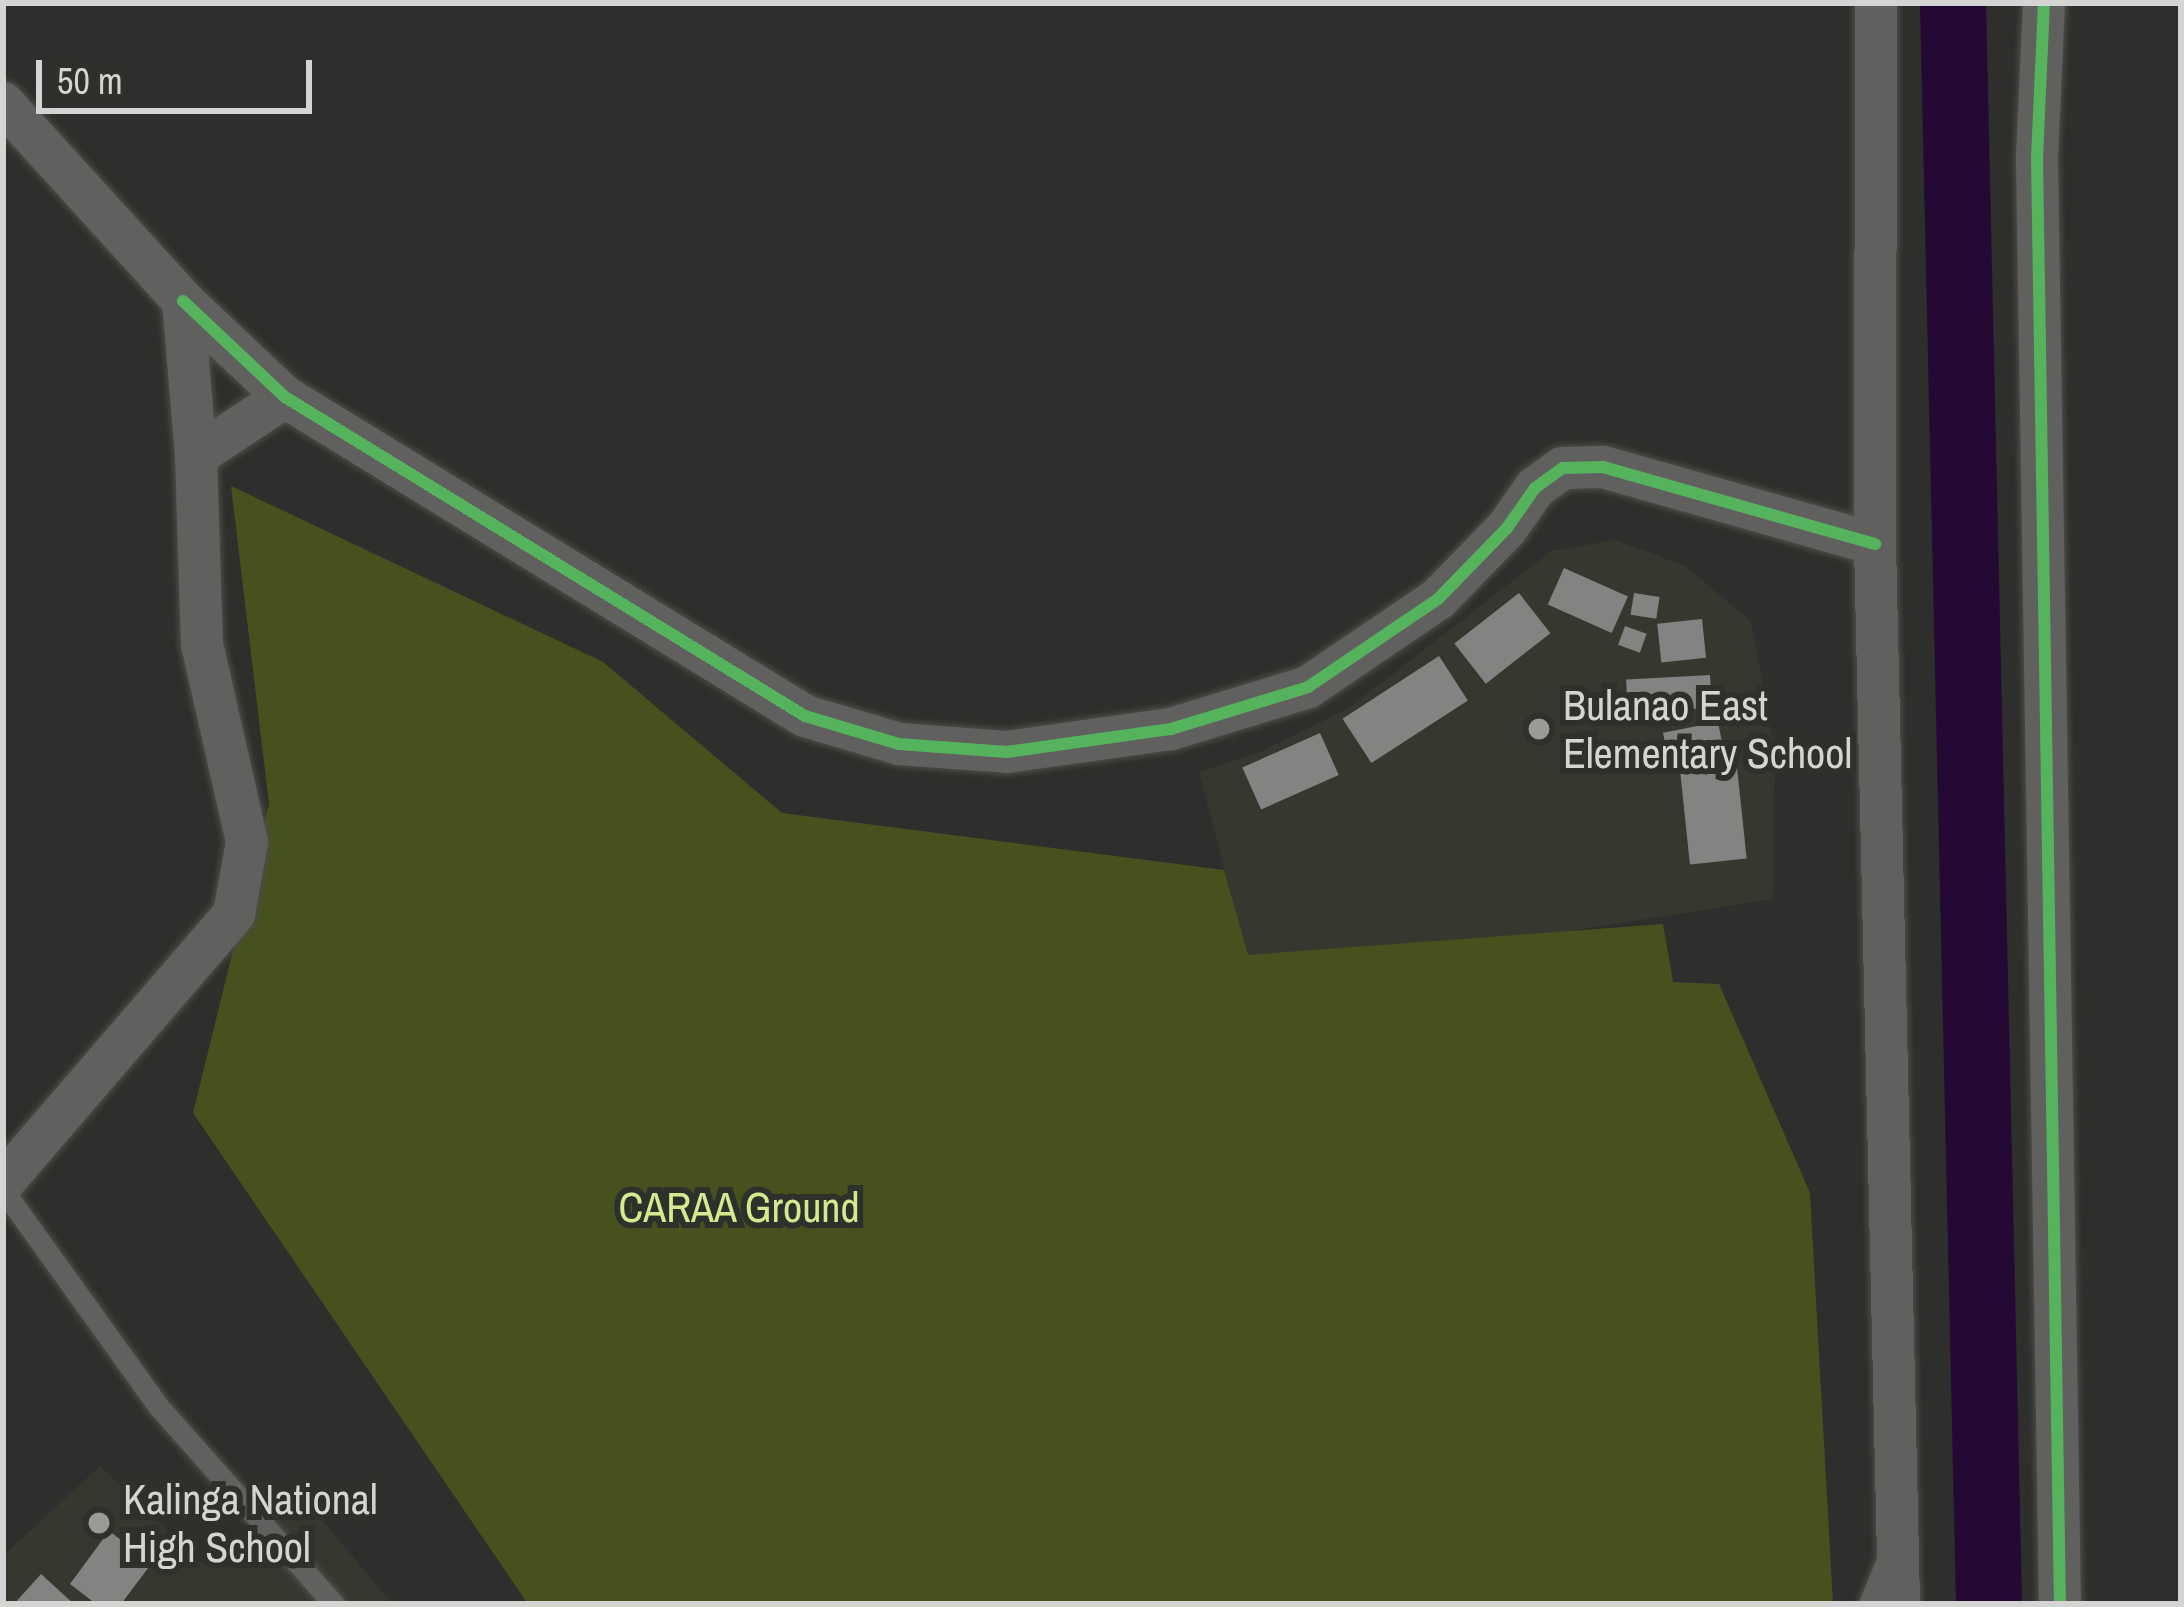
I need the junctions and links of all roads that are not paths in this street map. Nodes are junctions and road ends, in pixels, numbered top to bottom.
1 (1876, 3) edge
2 (2044, 3) edge
3 (3, 103) edge
4 (183, 301) junction
5 (285, 397) junction
6 (196, 456) junction
7 (1875, 544) junction
8 (6, 1173) edge
9 (1894, 1543) junction
10 (334, 1604) edge
11 (1869, 1604) edge
12 (1899, 1604) edge
13 (2060, 1604) edge

1 - 7 street
2 - 13 street
3 - 4 street
4 - 5 street
4 - 6 street
5 - 6 street
5 - 7 street
6 - 8 street
7 - 9 street
8 - 10 lane
9 - 11 lane
9 - 12 street

